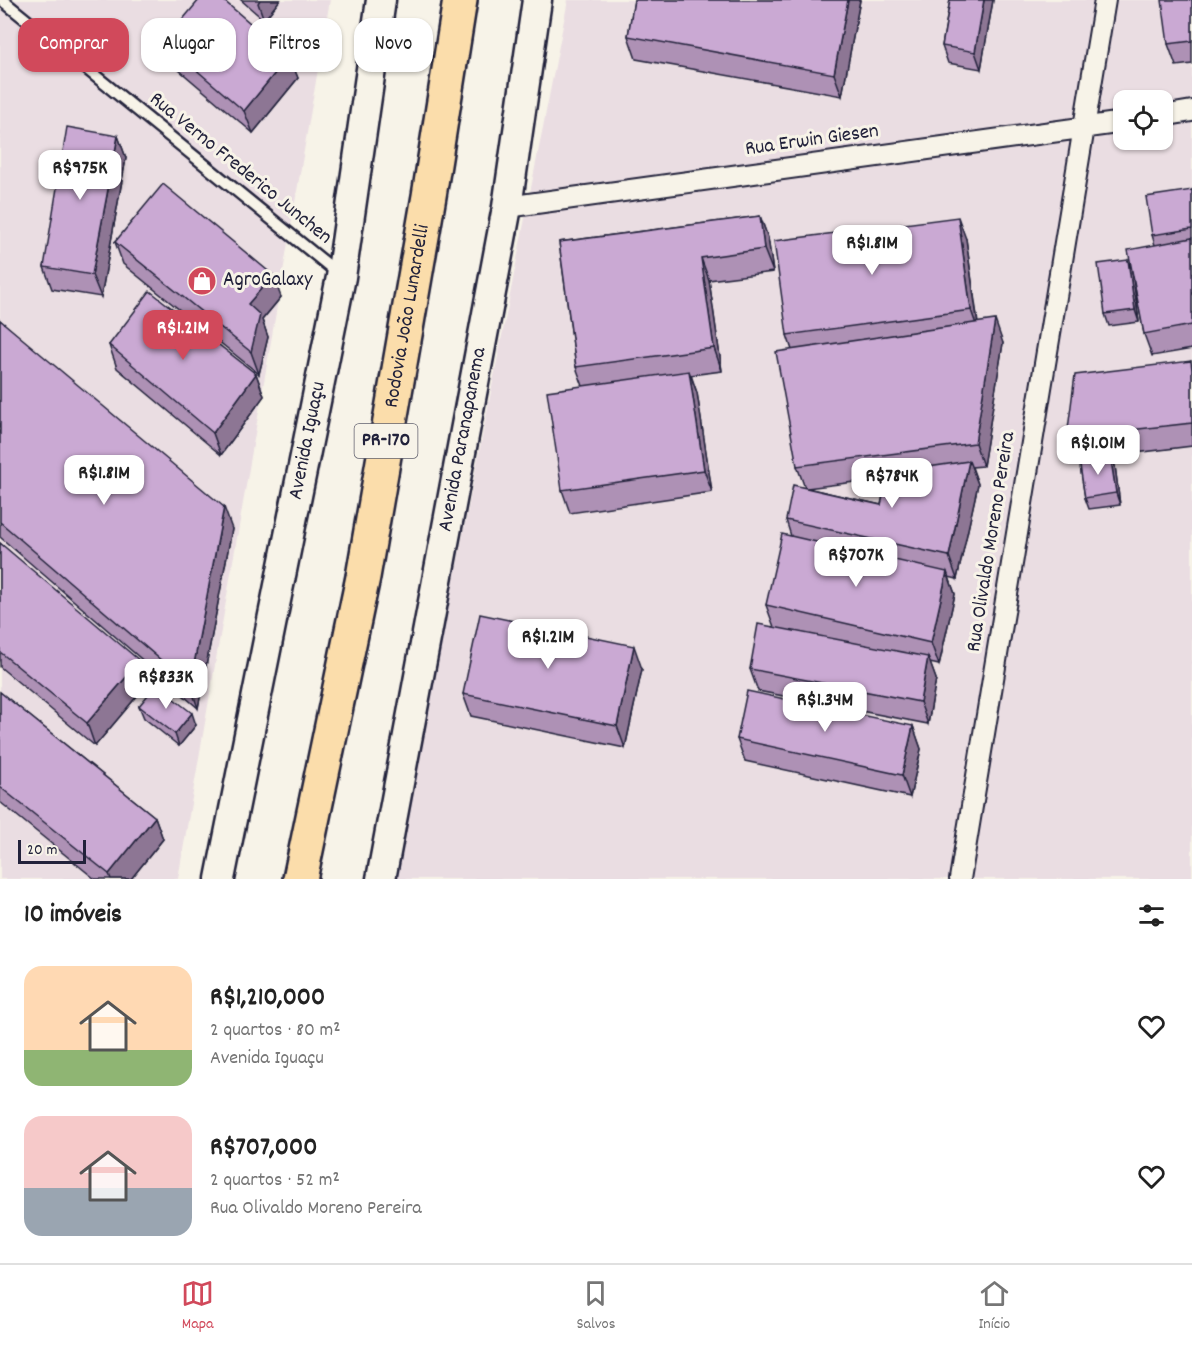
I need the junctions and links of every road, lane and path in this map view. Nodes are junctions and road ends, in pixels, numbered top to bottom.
1 (2, 0) edge
2 (381, 0) edge
3 (460, 0) edge
4 (537, 0) edge
5 (1105, 0) edge
6 (1192, 111) edge
7 (1173, 114) edge
8 (1113, 123) edge
9 (1085, 127) junction
10 (507, 207) junction
11 (341, 276) junction
12 (220, 879) edge
13 (300, 879) edge
14 (381, 879) edge
15 (960, 879) edge

1 - 11 lane, Rua Verno Frederico Junchen
2 - 11 street, Avenida Iguaçu
3 - 13 highway, Rodovia João Lunardelli / PR-170
4 - 10 street, Avenida Paranapanema
5 - 9 street, Rua Olivaldo Moreno Pereira
6 - 7 street
8 - 9 street, Rua Erwin Giesen
9 - 10 street, Rua Erwin Giesen
9 - 15 street, Rua Olivaldo Moreno Pereira
10 - 14 street, Avenida Paranapanema
11 - 12 street, Avenida Iguaçu

